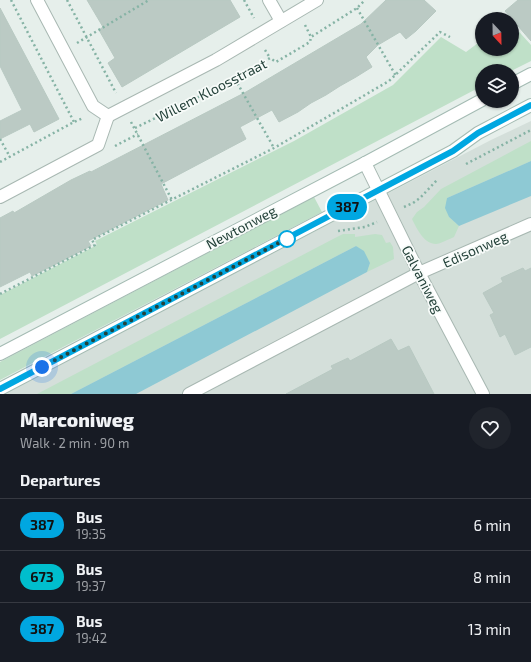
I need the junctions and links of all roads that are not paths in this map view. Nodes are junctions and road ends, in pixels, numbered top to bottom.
1 (37, 0) edge
2 (269, 0) edge
3 (317, 0) edge
4 (281, 21) junction
5 (531, 74) edge
6 (519, 80) edge
7 (475, 104) edge
8 (531, 105) edge
9 (108, 116) junction
10 (364, 163) junction
11 (378, 190) junction
12 (0, 197) edge
13 (531, 224) edge
14 (419, 273) junction
15 (0, 354) edge
16 (0, 389) edge
17 (189, 394) edge
18 (483, 394) edge

1 - 9 street
2 - 4 street
3 - 4 street, Willem Kloosstraat
4 - 9 street, Willem Kloosstraat
5 - 6 street
7 - 10 street, Newtonweg
8 - 11 street
9 - 12 street
10 - 11 street, Galvaniweg
10 - 15 street, Newtonweg
11 - 14 street, Galvaniweg
11 - 16 street
13 - 14 street, Edisonweg
14 - 17 street, Edisonweg
14 - 18 street, Galvaniweg

